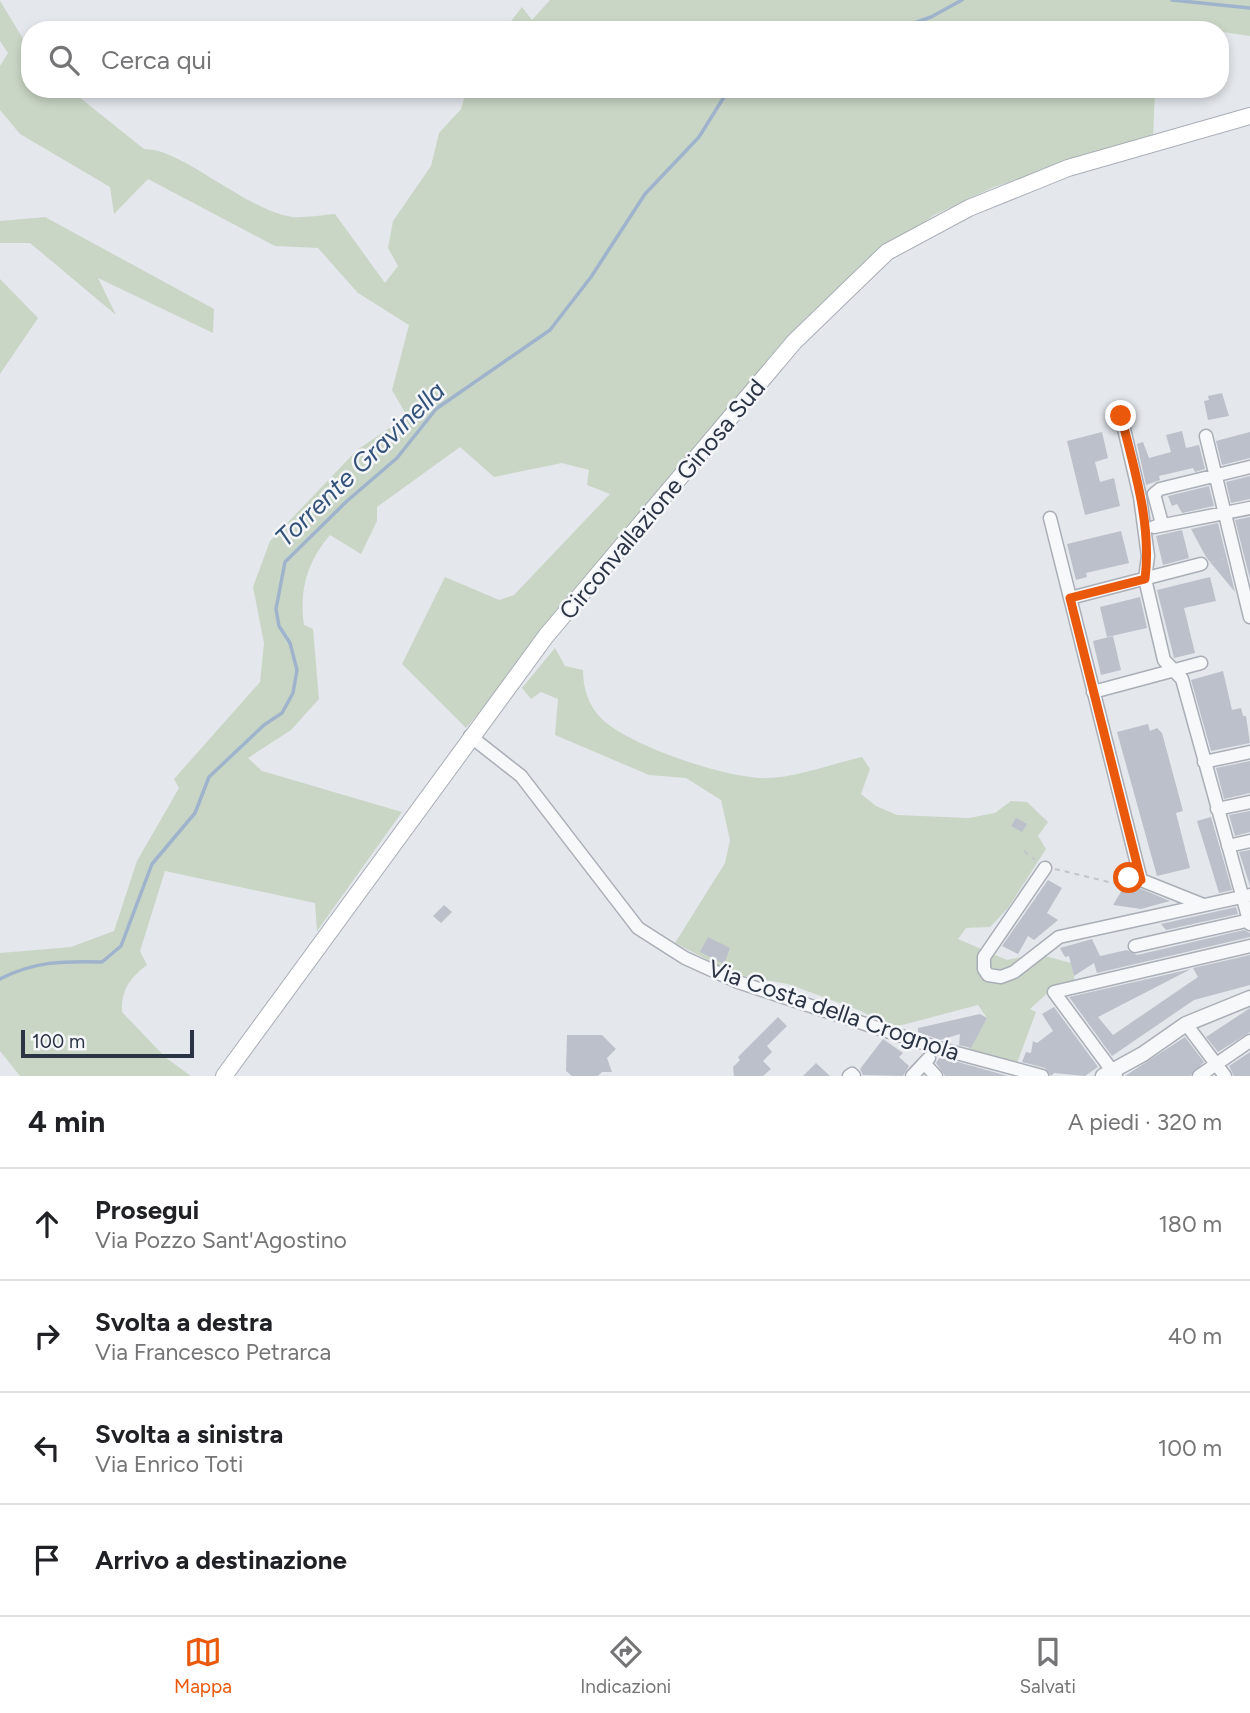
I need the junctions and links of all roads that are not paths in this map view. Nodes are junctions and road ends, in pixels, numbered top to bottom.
1 (1250, 116) edge
2 (1121, 416) dead end
3 (1206, 436) dead end
4 (1250, 467) edge
5 (1216, 475) junction
6 (1250, 508) edge
7 (1225, 513) junction
8 (1050, 518) dead end
9 (1159, 525) junction
10 (1143, 530) junction
11 (1250, 553) edge
12 (1236, 556) junction
13 (1201, 564) road end
14 (1145, 579) junction
15 (1070, 598) junction
16 (1248, 600) edge
17 (1250, 617) edge
18 (1201, 663) dead end
19 (1172, 671) junction
20 (1093, 692) junction
21 (470, 736) junction
22 (1250, 752) edge
23 (1204, 762) junction
24 (1250, 802) edge
25 (1217, 809) junction
26 (1250, 841) edge
27 (1228, 846) junction
28 (1045, 868) road end
29 (1246, 895) edge
30 (1201, 904) junction
31 (1250, 921) edge
32 (1135, 946) dead end
33 (1250, 946) edge
34 (1250, 998) edge
35 (1186, 1024) junction
36 (1250, 1041) edge
37 (1216, 1064) junction
38 (1110, 1074) edge
39 (224, 1076) edge
40 (912, 1076) edge
41 (936, 1076) edge
42 (1042, 1076) edge
43 (1199, 1076) edge
44 (1225, 1076) edge

1 - 21 main road, Circonvallazione Ginosa Sud
2 - 10 street
3 - 5 street
4 - 5 street
5 - 7 street
5 - 9 street
6 - 7 street
7 - 9 street
7 - 12 street
8 - 15 street
9 - 10 street
10 - 14 street
11 - 12 street
12 - 16 street
13 - 14 street
14 - 15 street
14 - 19 street
15 - 20 street
16 - 17 street
18 - 19 street
19 - 20 street
19 - 23 street
20 - 30 street
21 - 39 main road, Circonvallazione Ginosa Sud
21 - 42 street, Via Costa della Crognola
22 - 23 street
23 - 25 street
24 - 25 street
25 - 27 street
26 - 27 street
27 - 29 street
28 - 30 street
29 - 30 street
29 - 31 street
31 - 32 street
33 - 38 street
34 - 35 street
35 - 37 street
35 - 38 street
36 - 37 street
37 - 43 street
37 - 44 street
40 - 41 street

